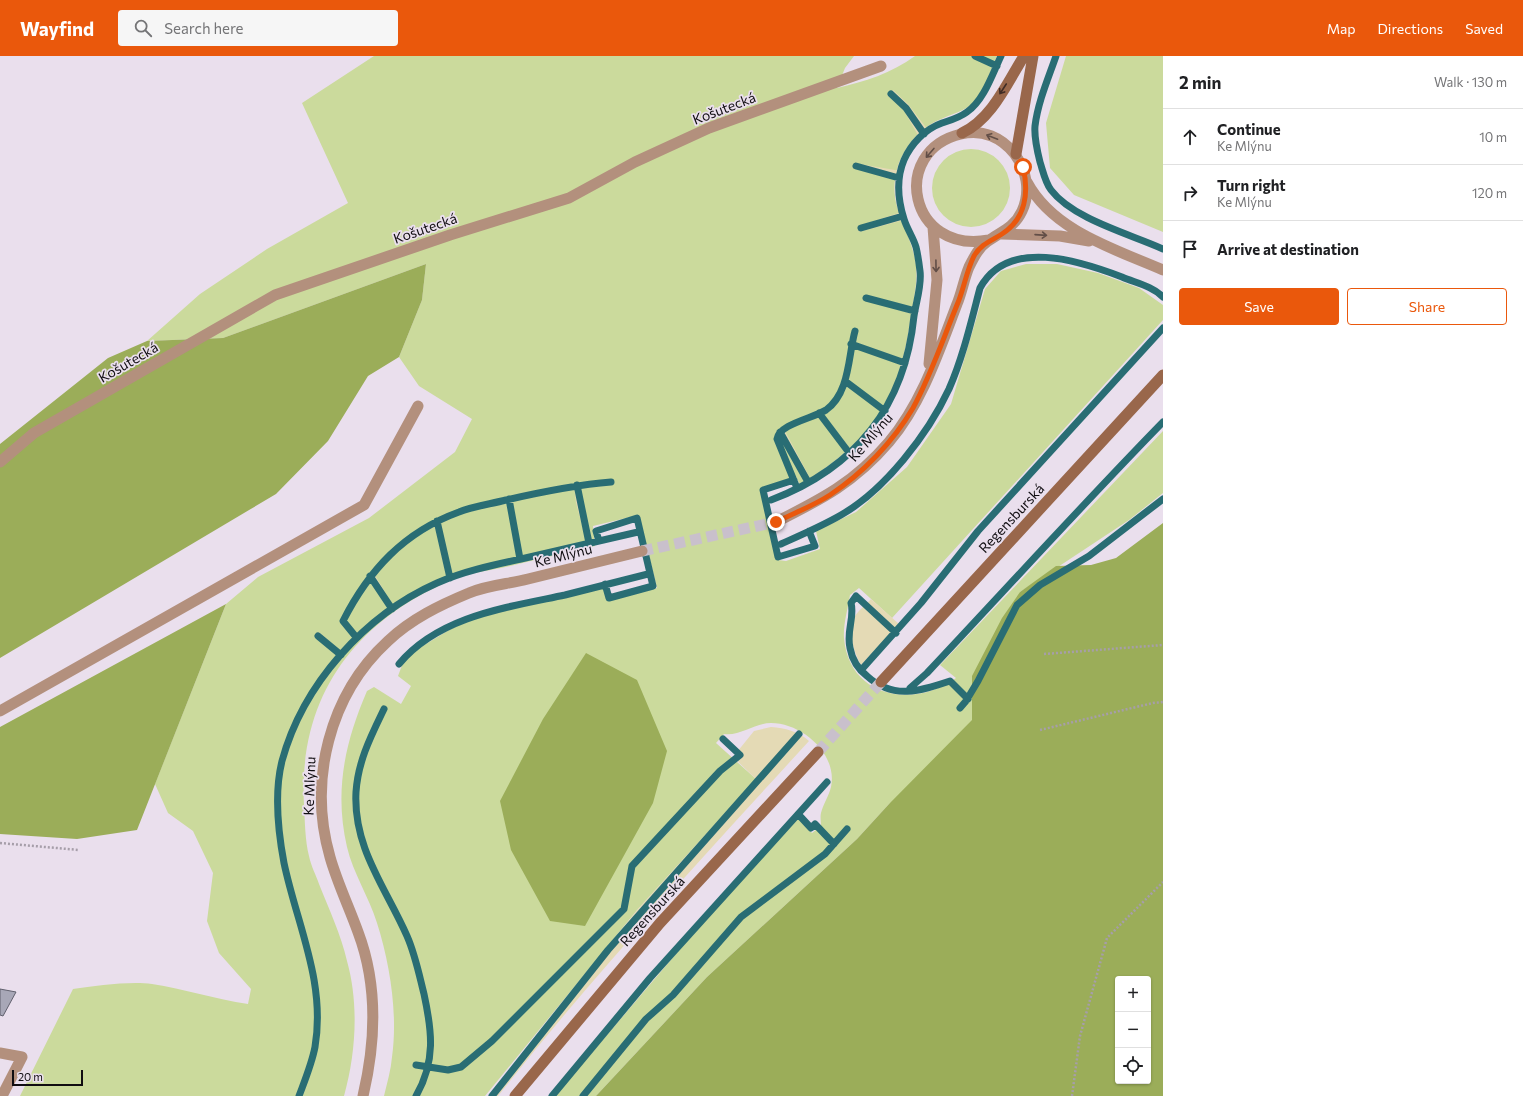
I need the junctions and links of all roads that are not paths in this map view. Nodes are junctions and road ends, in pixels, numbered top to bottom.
1 (1024, 56) edge
2 (1033, 56) edge
3 (881, 66) dead end
4 (962, 133) junction
5 (1016, 154) junction
6 (1027, 182) junction
7 (933, 227) junction
8 (1002, 234) junction
9 (989, 240) junction
10 (1100, 243) junction
11 (1163, 270) edge
12 (1163, 375) edge
13 (927, 378) junction
14 (418, 406) dead end
15 (0, 462) edge
16 (776, 522) tunnel mouth
17 (642, 551) tunnel mouth
18 (881, 682) tunnel mouth
19 (0, 711) edge
20 (818, 752) tunnel mouth
21 (0, 1053) edge
22 (2, 1096) edge
23 (363, 1096) edge
24 (515, 1096) edge

1 -> 4 main road
2 - 5 main road
3 - 15 street, Košutecká
5 -> 4 street, Ke Mlýnu
4 -> 7 street, Ke Mlýnu
5 - 6 street, Ke Mlýnu
6 - 8 street, Ke Mlýnu
6 - 10 street
7 - 9 street, Ke Mlýnu
7 -> 13 street, Ke Mlýnu
8 - 9 street, Ke Mlýnu
8 -> 10 street
9 - 13 street, Ke Mlýnu
10 - 11 street
12 - 18 main road, Regensburská
13 - 16 street, Ke Mlýnu
14 - 19 street
17 - 23 street, Ke Mlýnu
20 - 24 main road, Regensburská
21 - 22 street

